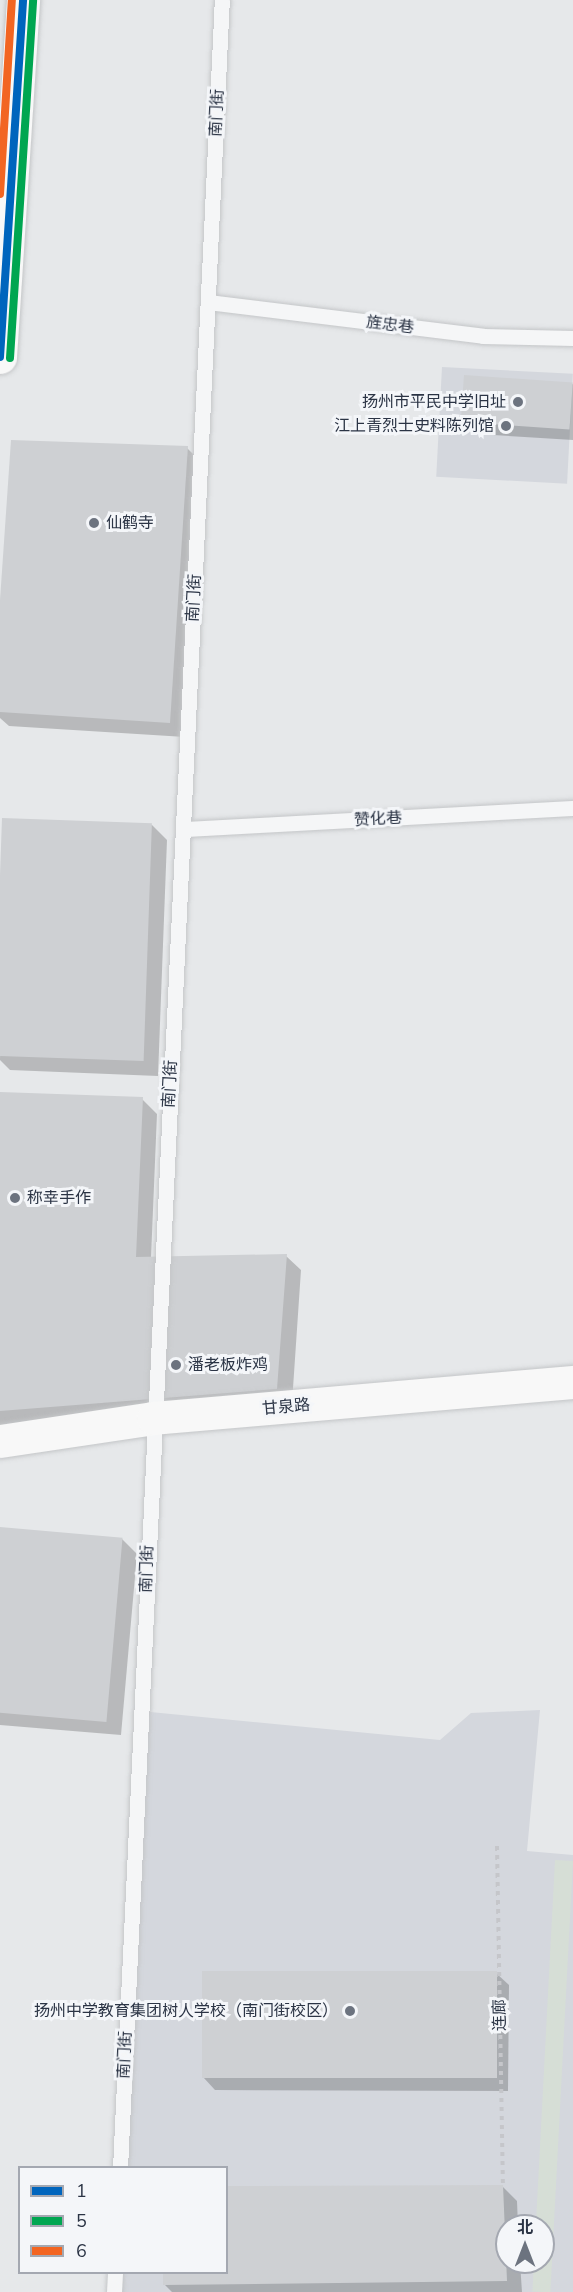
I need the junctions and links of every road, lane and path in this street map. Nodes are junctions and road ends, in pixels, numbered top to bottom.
1 (23, 0) edge
2 (222, 0) edge
3 (208, 302) junction
4 (573, 338) edge
5 (0, 357) edge
6 (573, 808) edge
7 (184, 829) junction
8 (573, 1382) edge
9 (153, 1418) junction
10 (0, 1442) edge
11 (497, 1846) dead end
12 (120, 2166) edge
13 (503, 2185) dead end
14 (115, 2274) edge
15 (114, 2292) edge

1 - 5 street
2 - 3 lane, 南门街
3 - 4 lane, 旌忠巷
3 - 7 lane, 南门街
6 - 7 lane, 赞化巷
7 - 9 lane, 南门街
8 - 9 street, 甘泉路
9 - 10 street, 甘泉路
9 - 12 lane, 南门街
11 - 13 path, 连廊
14 - 15 lane

